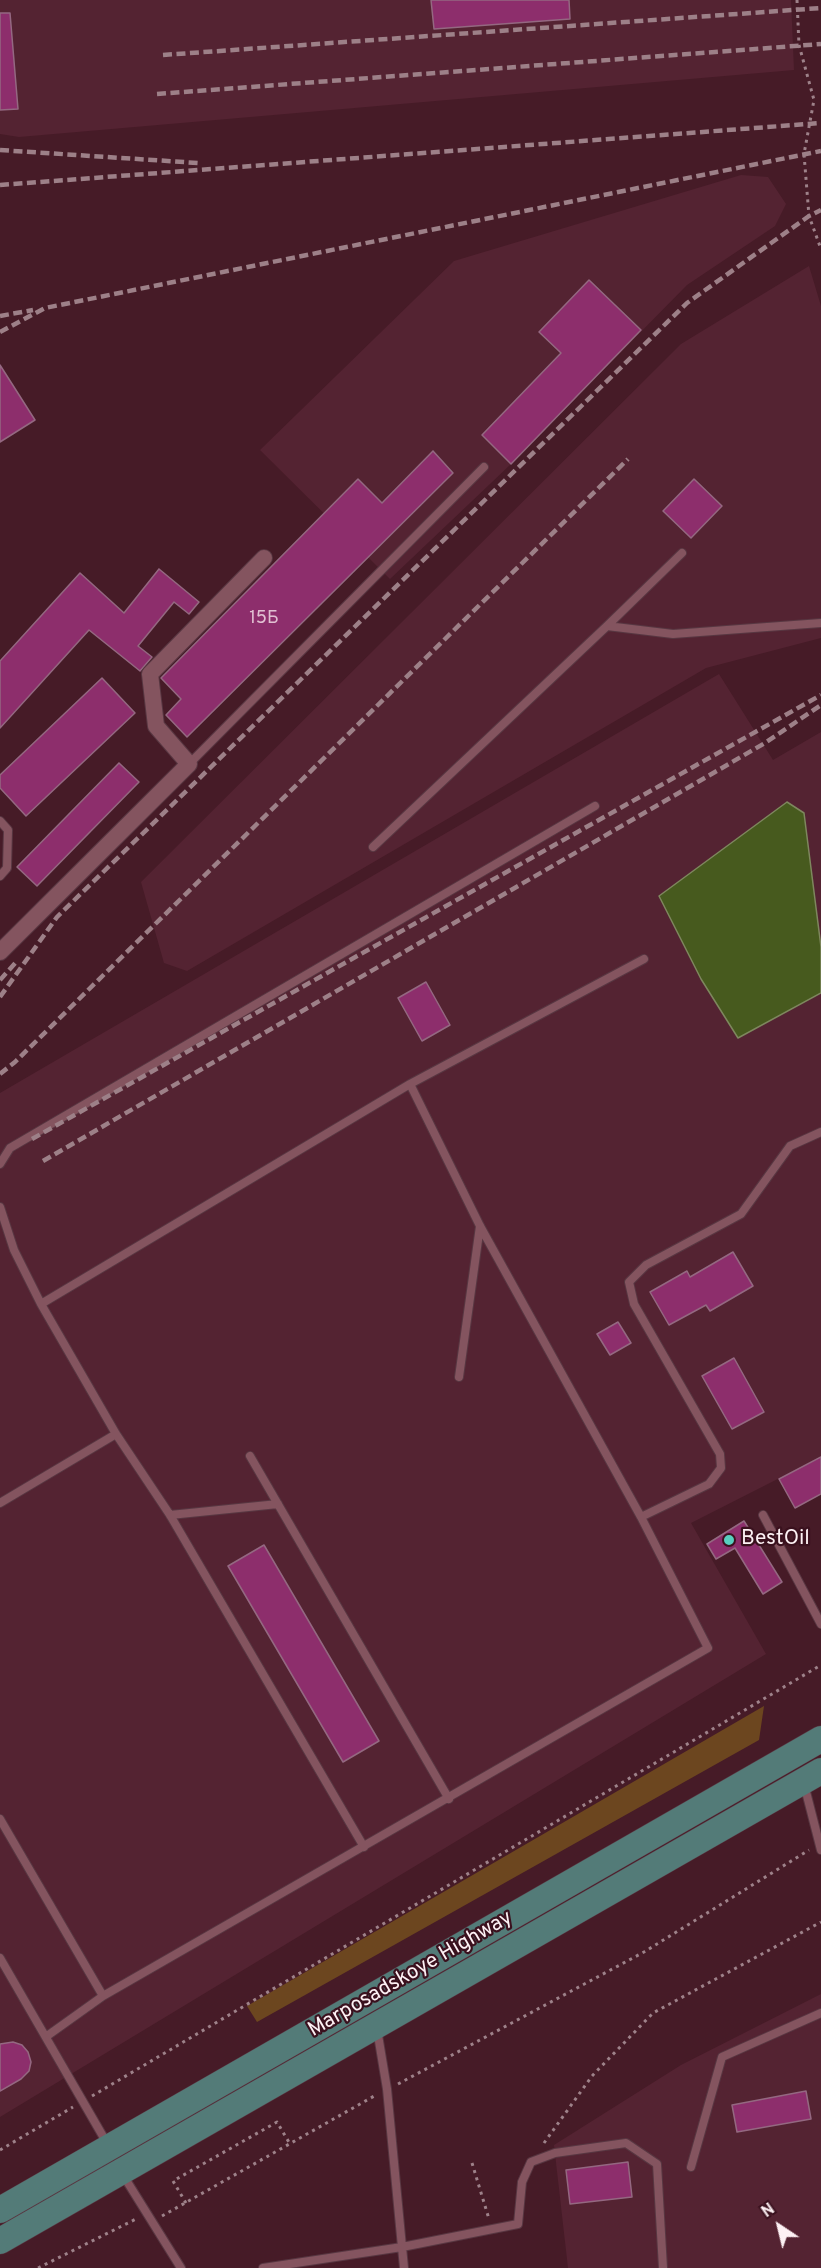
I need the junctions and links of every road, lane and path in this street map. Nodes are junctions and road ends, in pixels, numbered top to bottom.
1 (797, 0) edge
2 (821, 249) edge
3 (484, 467) dead end
4 (682, 553) dead end
5 (264, 558) dead end
6 (821, 622) edge
7 (607, 626) junction
8 (189, 764) junction
9 (595, 806) dead end
10 (0, 821) edge
11 (373, 847) dead end
12 (0, 876) edge
13 (0, 952) edge
14 (644, 959) dead end
15 (410, 1084) junction
16 (821, 1132) edge
17 (0, 1164) edge
18 (0, 1207) edge
19 (480, 1226) junction
20 (40, 1304) junction
21 (459, 1377) dead end
22 (116, 1434) junction
23 (250, 1456) dead end
24 (0, 1503) edge
25 (278, 1504) junction
26 (171, 1515) junction
27 (763, 1515) dead end
28 (641, 1517) junction
29 (821, 1624) edge
30 (821, 1665) edge
31 (821, 1739) edge
32 (812, 1776) edge
33 (449, 1798) junction
34 (0, 1819) edge
35 (364, 1847) junction
36 (818, 1849) edge
37 (821, 1922) edge
38 (0, 1958) edge
39 (103, 1996) junction
40 (821, 2013) edge
41 (376, 2025) junction
42 (46, 2036) junction
43 (400, 2082) dead end
44 (384, 2091) dead end
45 (90, 2097) dead end
46 (77, 2104) dead end
47 (290, 2144) junction
48 (110, 2148) junction
49 (0, 2150) edge
50 (531, 2162) junction
51 (472, 2163) dead end
52 (691, 2168) dead end
53 (121, 2172) junction
54 (186, 2203) junction
55 (0, 2210) edge
56 (138, 2218) dead end
57 (159, 2218) dead end
58 (492, 2229) junction
59 (0, 2241) edge
60 (402, 2247) junction
61 (38, 2268) edge
62 (181, 2268) edge
63 (263, 2268) edge
64 (404, 2268) edge
65 (663, 2268) edge

1 - 2 path
3 - 8 lane
4 - 7 lane
5 - 8 street
6 - 7 lane
7 - 11 lane
8 - 13 street
9 - 17 lane
10 - 12 lane
14 - 15 lane
15 - 19 lane
15 - 20 lane
16 - 28 lane
18 - 20 lane
19 - 21 lane
19 - 28 lane
20 - 22 lane
22 - 24 lane
22 - 26 lane
23 - 25 lane
25 - 26 lane
25 - 33 lane
26 - 35 lane
27 - 29 lane
28 - 33 lane
30 - 45 path
31 - 48 main road, Marposadskoye Highway
32 - 36 lane
32 - 41 main road, Marposadskoye Highway
33 - 35 lane
34 - 39 lane
35 - 39 lane
36 - 43 path
37 - 50 path
38 - 42 lane
39 - 42 lane
40 - 52 lane
41 - 53 main road, Marposadskoye Highway
41 - 60 lane
42 - 48 lane
44 - 47 path
46 - 49 path
47 - 54 path
47 - 54 path
48 - 55 main road, Marposadskoye Highway
50 - 58 lane
50 - 65 lane
51 - 58 path
53 - 59 main road, Marposadskoye Highway
53 - 62 lane
54 - 57 path
56 - 61 path
58 - 60 lane
60 - 63 lane
60 - 64 lane

